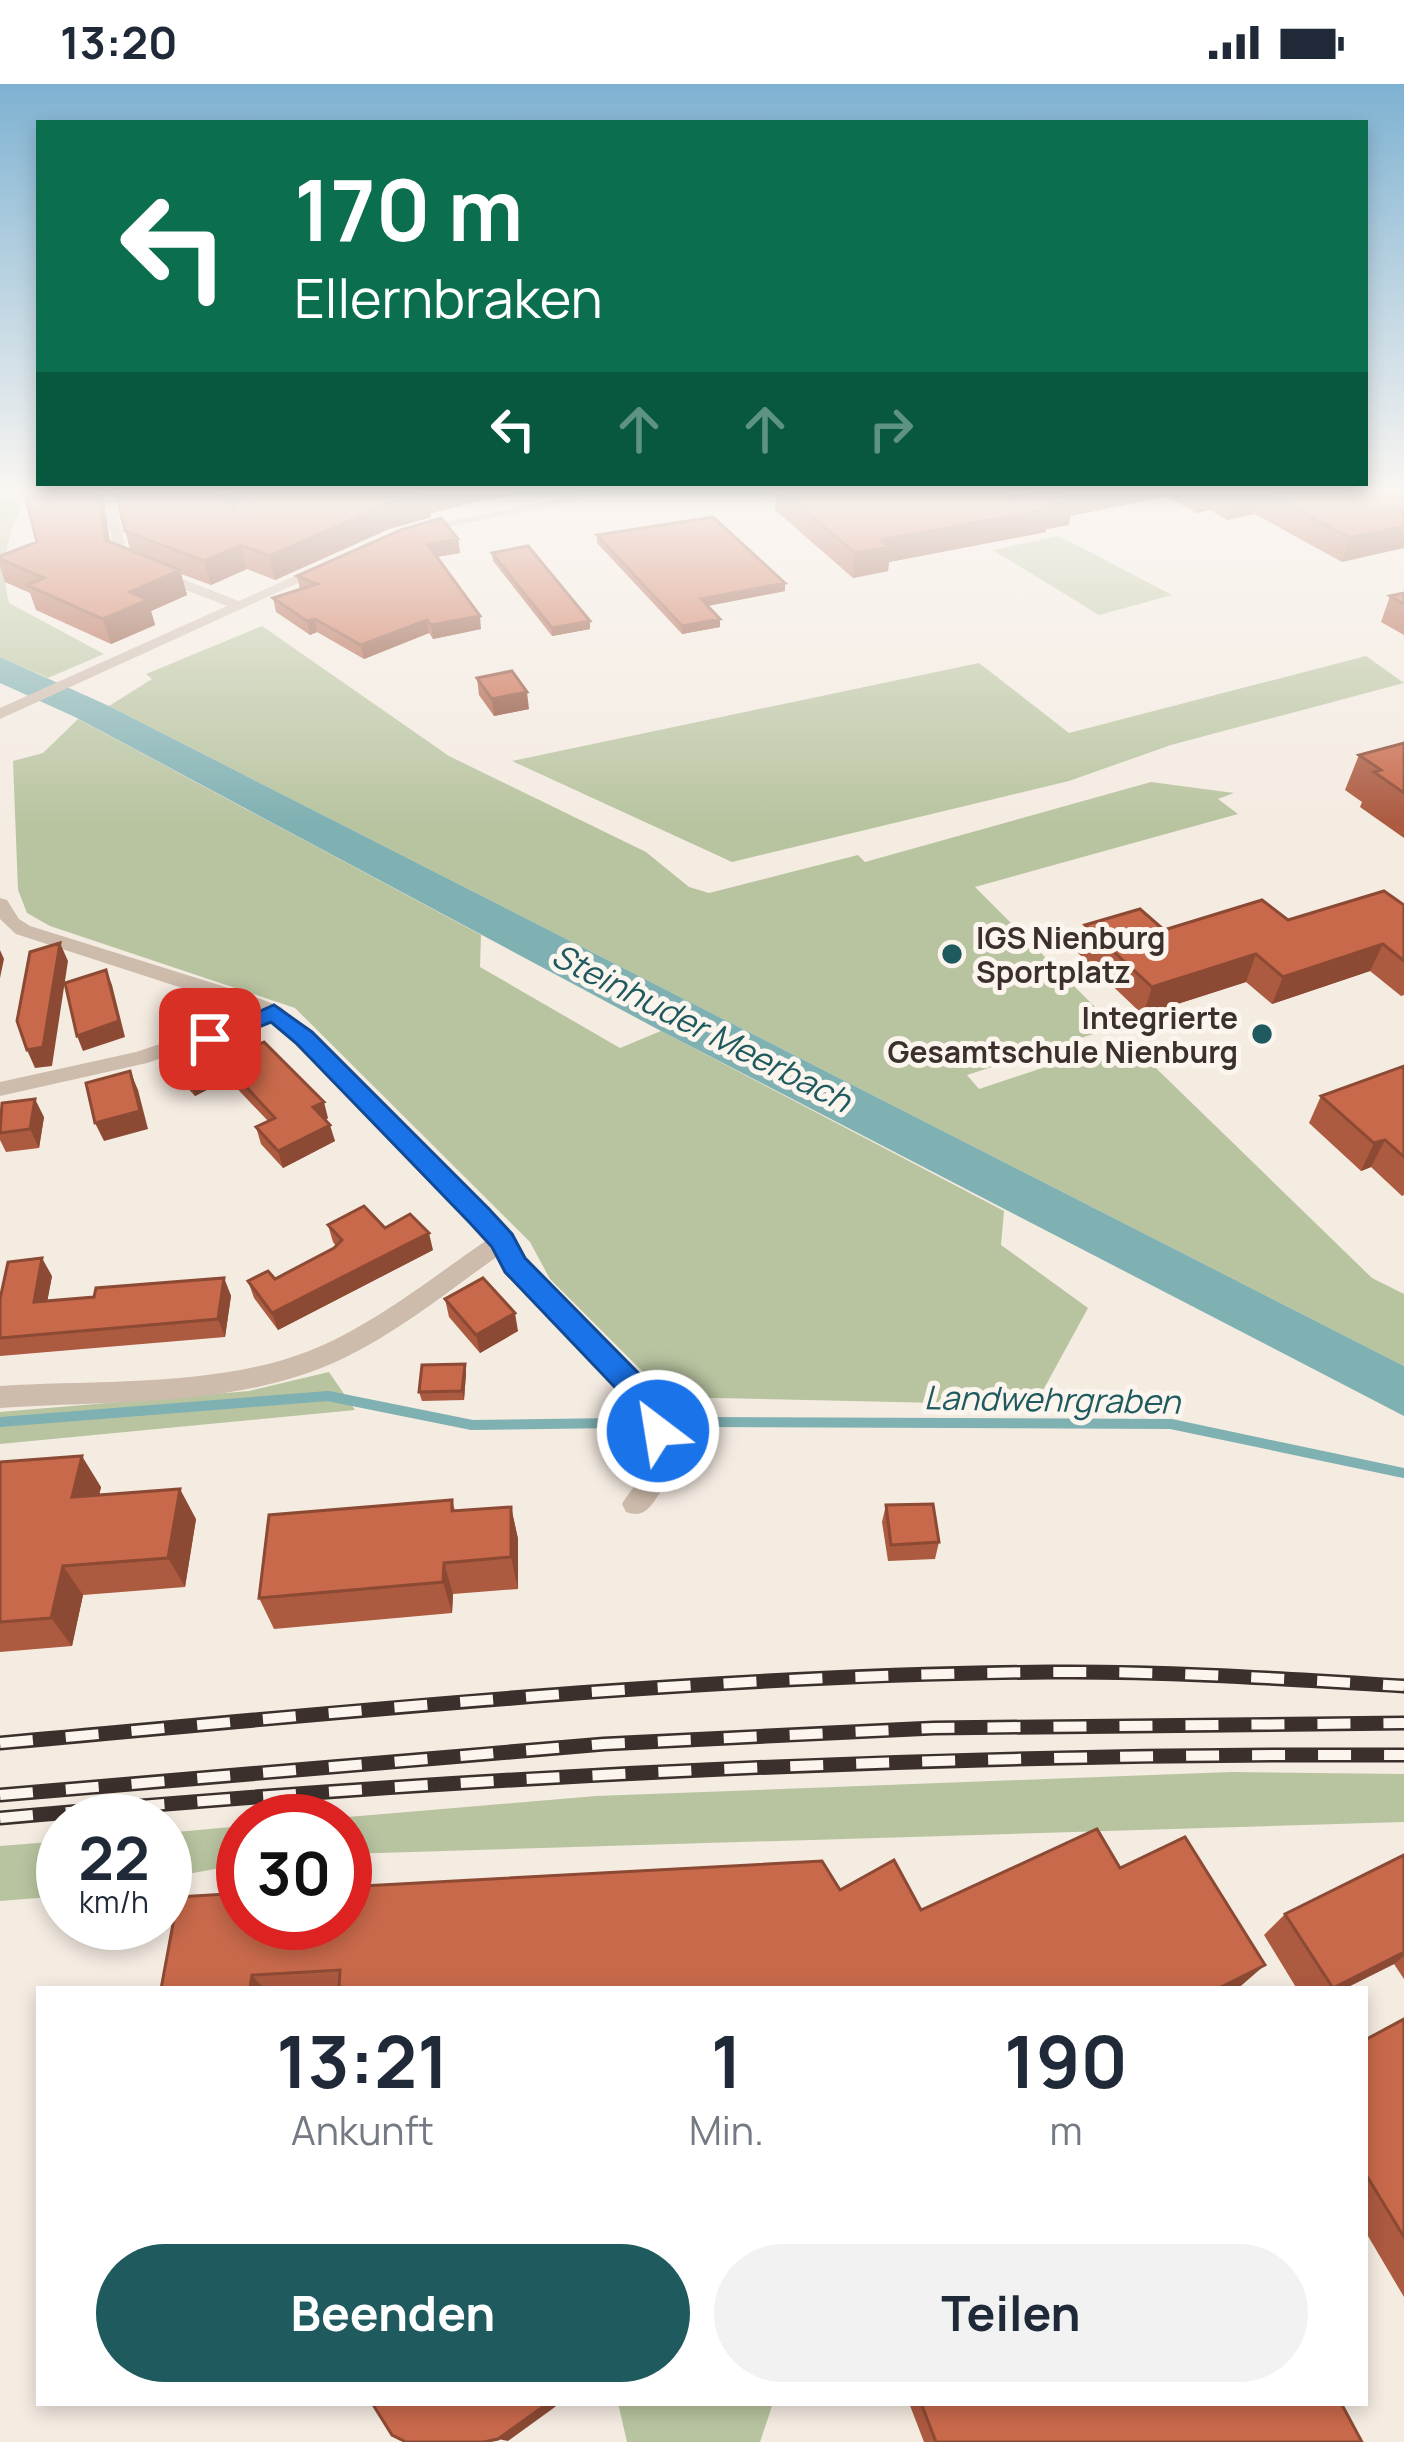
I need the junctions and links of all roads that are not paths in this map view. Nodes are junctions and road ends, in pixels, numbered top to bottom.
1 (233, 604) edge
2 (242, 604) edge
3 (238, 606) junction
4 (0, 714) edge
5 (0, 904) edge
6 (274, 1012) junction
7 (0, 1089) edge
8 (503, 1241) junction
9 (0, 1397) edge
10 (636, 1504) dead end

1 - 3 street
2 - 3 street
3 - 4 street
5 - 6 street
6 - 7 street
6 - 8 street
8 - 9 street
8 - 10 street

